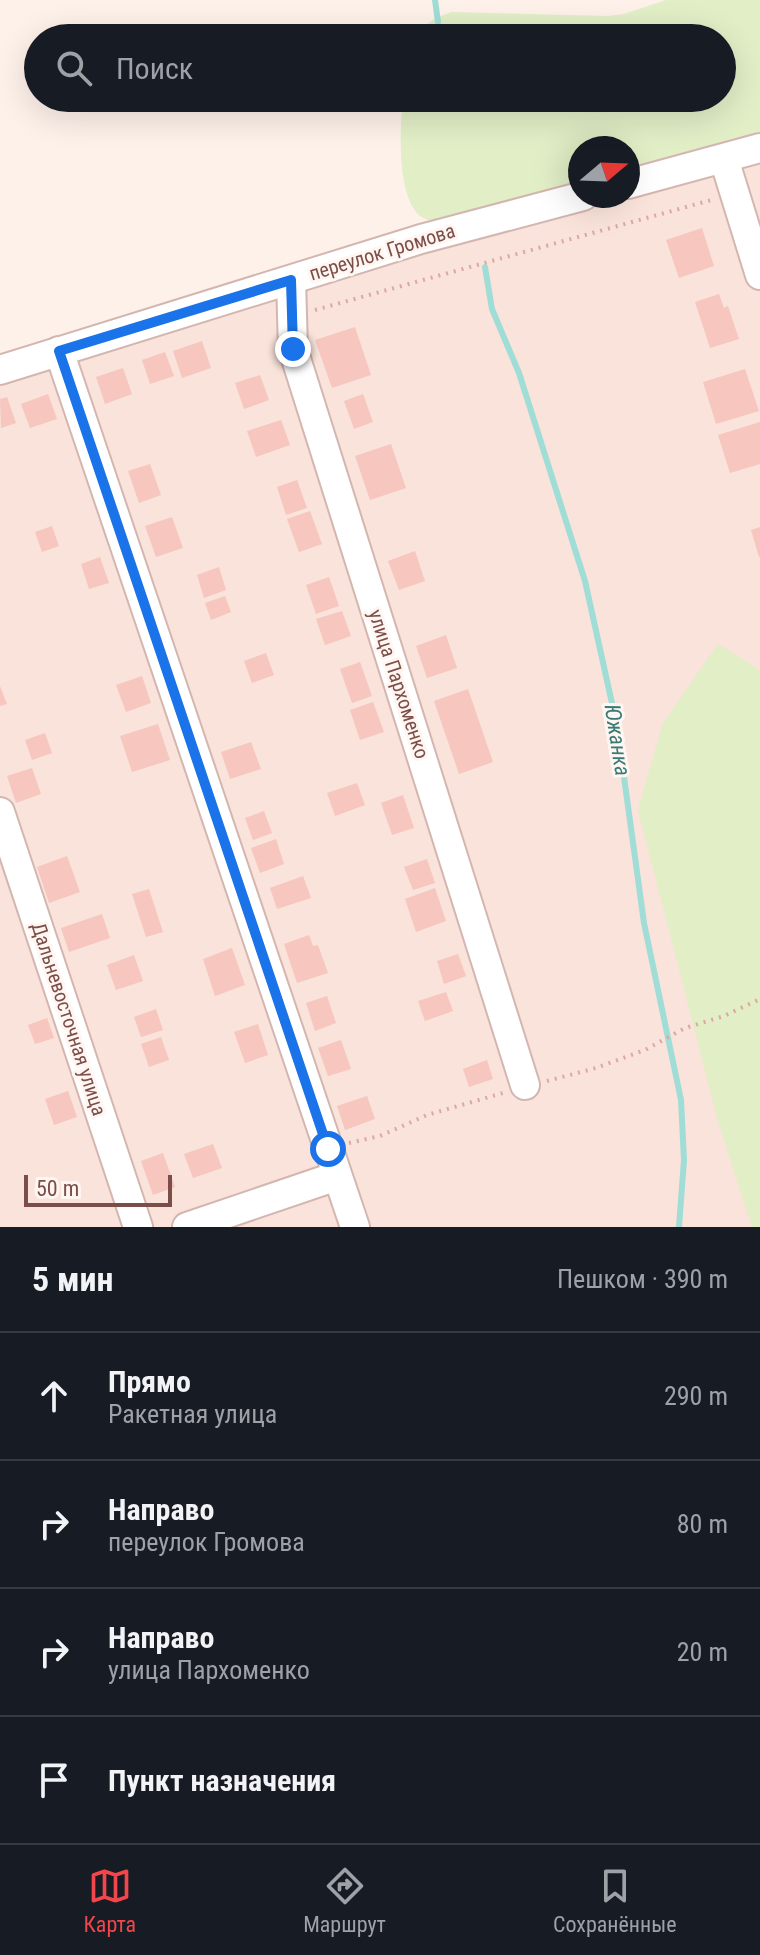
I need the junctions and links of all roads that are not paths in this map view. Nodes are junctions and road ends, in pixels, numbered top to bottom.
1 (760, 148) edge
2 (724, 159) junction
3 (640, 181) edge
4 (568, 200) edge
5 (760, 275) edge
6 (291, 280) junction
7 (59, 351) junction
8 (0, 370) edge
9 (0, 812) edge
10 (525, 1085) dead end
11 (337, 1176) junction
12 (138, 1227) edge
13 (187, 1227) edge
14 (355, 1227) edge

1 - 2 street
2 - 3 street
2 - 5 street
4 - 6 street, переулок Громова
6 - 7 street, переулок Громова
6 - 10 street, улица Пархоменко
7 - 8 street, переулок Громова
7 - 11 street
9 - 12 street, Дальневосточная улица
11 - 13 street
11 - 14 street

